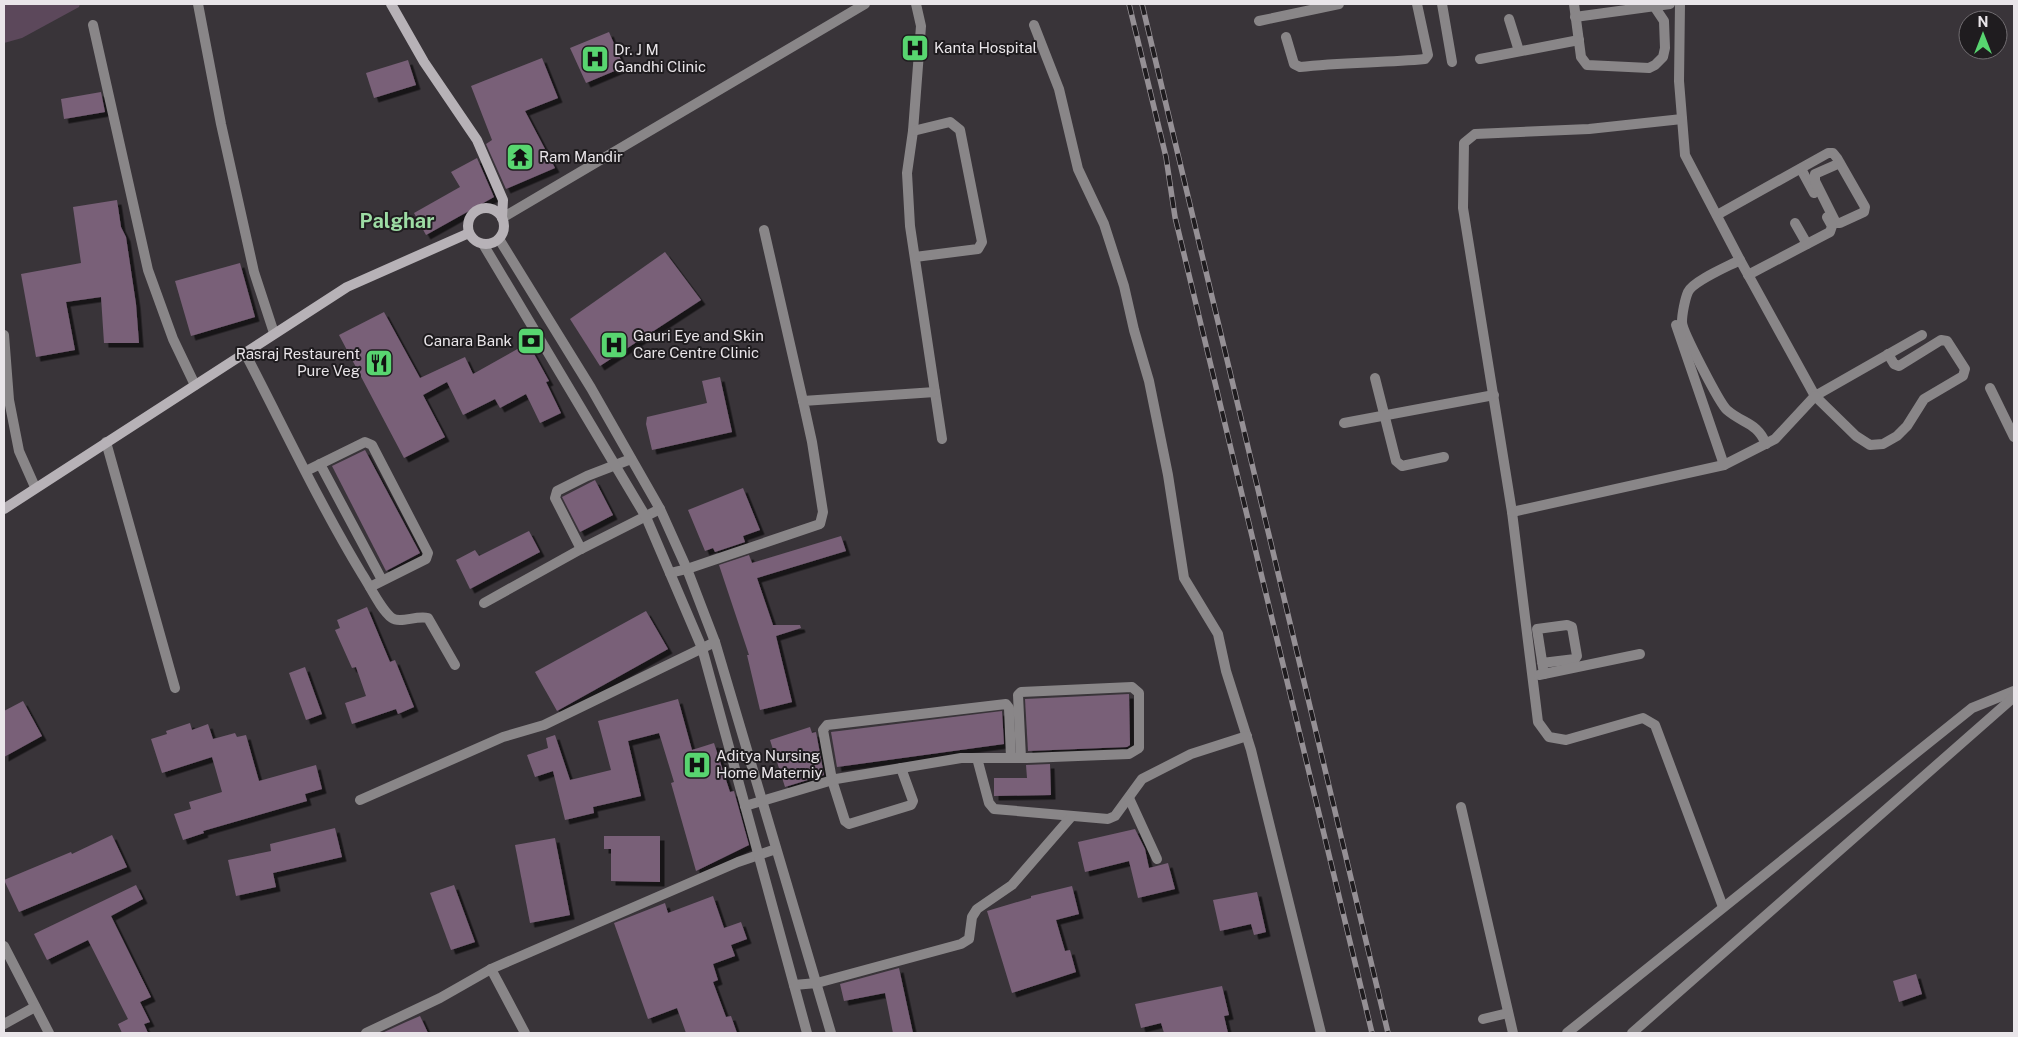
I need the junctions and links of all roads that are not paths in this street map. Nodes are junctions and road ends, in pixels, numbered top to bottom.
1 (198, 4) edge
2 (391, 4) edge
3 (865, 4) edge
4 (916, 4) edge
5 (1339, 4) edge
6 (1417, 4) edge
7 (1442, 4) edge
8 (1574, 4) edge
9 (1670, 4) edge
10 (1680, 4) edge
11 (1654, 6) junction
12 (1576, 17) junction
13 (1509, 19) dead end
14 (1259, 21) dead end
15 (93, 24) dead end
16 (1034, 25) dead end
17 (1286, 37) dead end
18 (1579, 40) junction
19 (1518, 52) junction
20 (1480, 59) dead end
21 (1452, 62) dead end
22 (1682, 119) junction
23 (913, 131) junction
24 (1840, 163) junction
25 (1801, 169) junction
26 (1717, 215) junction
27 (502, 218) junction
28 (1796, 222) dead end
29 (764, 230) dead end
30 (468, 233) junction
31 (499, 239) junction
32 (483, 244) junction
33 (1807, 244) junction
34 (915, 257) junction
35 (1740, 260) junction
36 (1748, 274) junction
37 (1676, 325) dead end
38 (274, 334) junction
39 (4, 335) edge
40 (1922, 335) dead end
41 (244, 353) junction
42 (1888, 354) junction
43 (1375, 378) dead end
44 (194, 385) junction
45 (1990, 388) dead end
46 (935, 392) junction
47 (1494, 395) junction
48 (1815, 396) junction
49 (803, 401) junction
50 (1385, 416) junction
51 (1344, 423) dead end
52 (2014, 437) edge
53 (942, 439) dead end
54 (106, 442) junction
55 (1766, 444) junction
56 (1444, 457) dead end
57 (631, 459) junction
58 (320, 464) junction
59 (616, 465) junction
60 (1724, 465) junction
61 (306, 471) junction
62 (35, 487) junction
63 (4, 508) edge
64 (660, 509) junction
65 (1512, 512) junction
66 (646, 517) junction
67 (581, 549) junction
68 (688, 569) junction
69 (670, 572) junction
70 (382, 580) junction
71 (370, 587) junction
72 (484, 603) dead end
73 (1532, 629) junction
74 (715, 642) junction
75 (702, 648) junction
76 (1640, 654) dead end
77 (1542, 663) junction
78 (455, 665) dead end
79 (1538, 675) junction
80 (175, 688) dead end
81 (2014, 690) edge
82 (2014, 697) edge
83 (1248, 736) junction
84 (978, 758) junction
85 (1016, 758) junction
86 (901, 768) junction
87 (832, 780) junction
88 (1129, 798) junction
89 (360, 800) dead end
90 (761, 801) junction
91 (746, 806) junction
92 (1460, 807) dead end
93 (1071, 817) junction
94 (776, 849) junction
95 (760, 855) junction
96 (1157, 859) dead end
97 (1723, 907) junction
98 (4, 946) edge
99 (491, 969) junction
100 (817, 983) junction
101 (794, 985) junction
102 (35, 1007) junction
103 (1508, 1013) junction
104 (1483, 1018) dead end
105 (4, 1024) edge
106 (49, 1033) edge
107 (366, 1033) edge
108 (525, 1033) edge
109 (807, 1033) edge
110 (831, 1033) edge
111 (1321, 1033) edge
112 (1513, 1033) edge
113 (1567, 1033) edge
114 (1632, 1033) edge

1 - 38 street
2 - 27 main road
3 - 27 street
4 - 23 street
5 - 14 street
6 - 17 street
7 - 21 street
8 - 12 street
9 - 11 street
10 - 22 street
11 - 12 street
11 - 18 street
12 - 18 street
13 - 19 street
15 - 44 street
16 - 83 street
18 - 19 street
19 - 20 street
22 - 26 street
22 - 47 street
23 - 34 street
23 - 34 street
24 - 24 street
24 - 25 street
25 - 26 street
25 - 33 street
26 - 35 street
27 - 30 main road
27 - 31 main road
28 - 33 street
29 - 49 street
30 - 32 main road
30 - 38 main road
31 - 32 main road
31 - 57 street
32 - 59 street
33 - 36 street
34 - 46 street
35 - 36 street
35 - 55 street
36 - 48 street
37 - 60 street
38 - 41 main road
39 - 62 street
40 - 42 street
41 - 44 main road
41 - 61 street
42 - 48 street
42 - 48 street
43 - 50 street
44 - 54 main road
45 - 52 street
46 - 49 street
46 - 53 street
47 - 50 street
47 - 65 street
48 - 55 street
49 - 68 street
50 - 51 street
50 - 56 street
54 - 62 main road
54 - 80 street
55 - 60 street
57 - 59 street
57 - 64 street
58 - 61 street
58 - 70 street
58 - 70 street
59 - 66 street
59 - 67 street
60 - 65 street
61 - 71 street
62 - 63 main road
64 - 66 street
64 - 68 street
65 - 73 street
66 - 67 street
66 - 69 street
67 - 72 street
68 - 69 street
68 - 74 street
69 - 75 street
70 - 71 street
71 - 78 street
73 - 77 street
73 - 77 street
73 - 79 street
74 - 75 street
74 - 90 street
75 - 89 street
75 - 91 street
76 - 79 street
77 - 79 street
79 - 97 street
81 - 97 street
82 - 114 street
83 - 88 street
83 - 111 street
84 - 85 street
84 - 86 street
84 - 93 street
85 - 85 street
85 - 87 street
86 - 87 street
86 - 87 street
87 - 90 street
88 - 93 street
88 - 96 street
90 - 91 street
90 - 94 street
91 - 95 street
92 - 103 street
93 - 100 street
94 - 95 street
94 - 100 street
95 - 99 street
95 - 101 street
97 - 113 street
98 - 102 street
99 - 107 street
99 - 108 street
100 - 101 street
100 - 110 street
101 - 109 street
102 - 105 street
102 - 106 street
103 - 104 street
103 - 112 street

